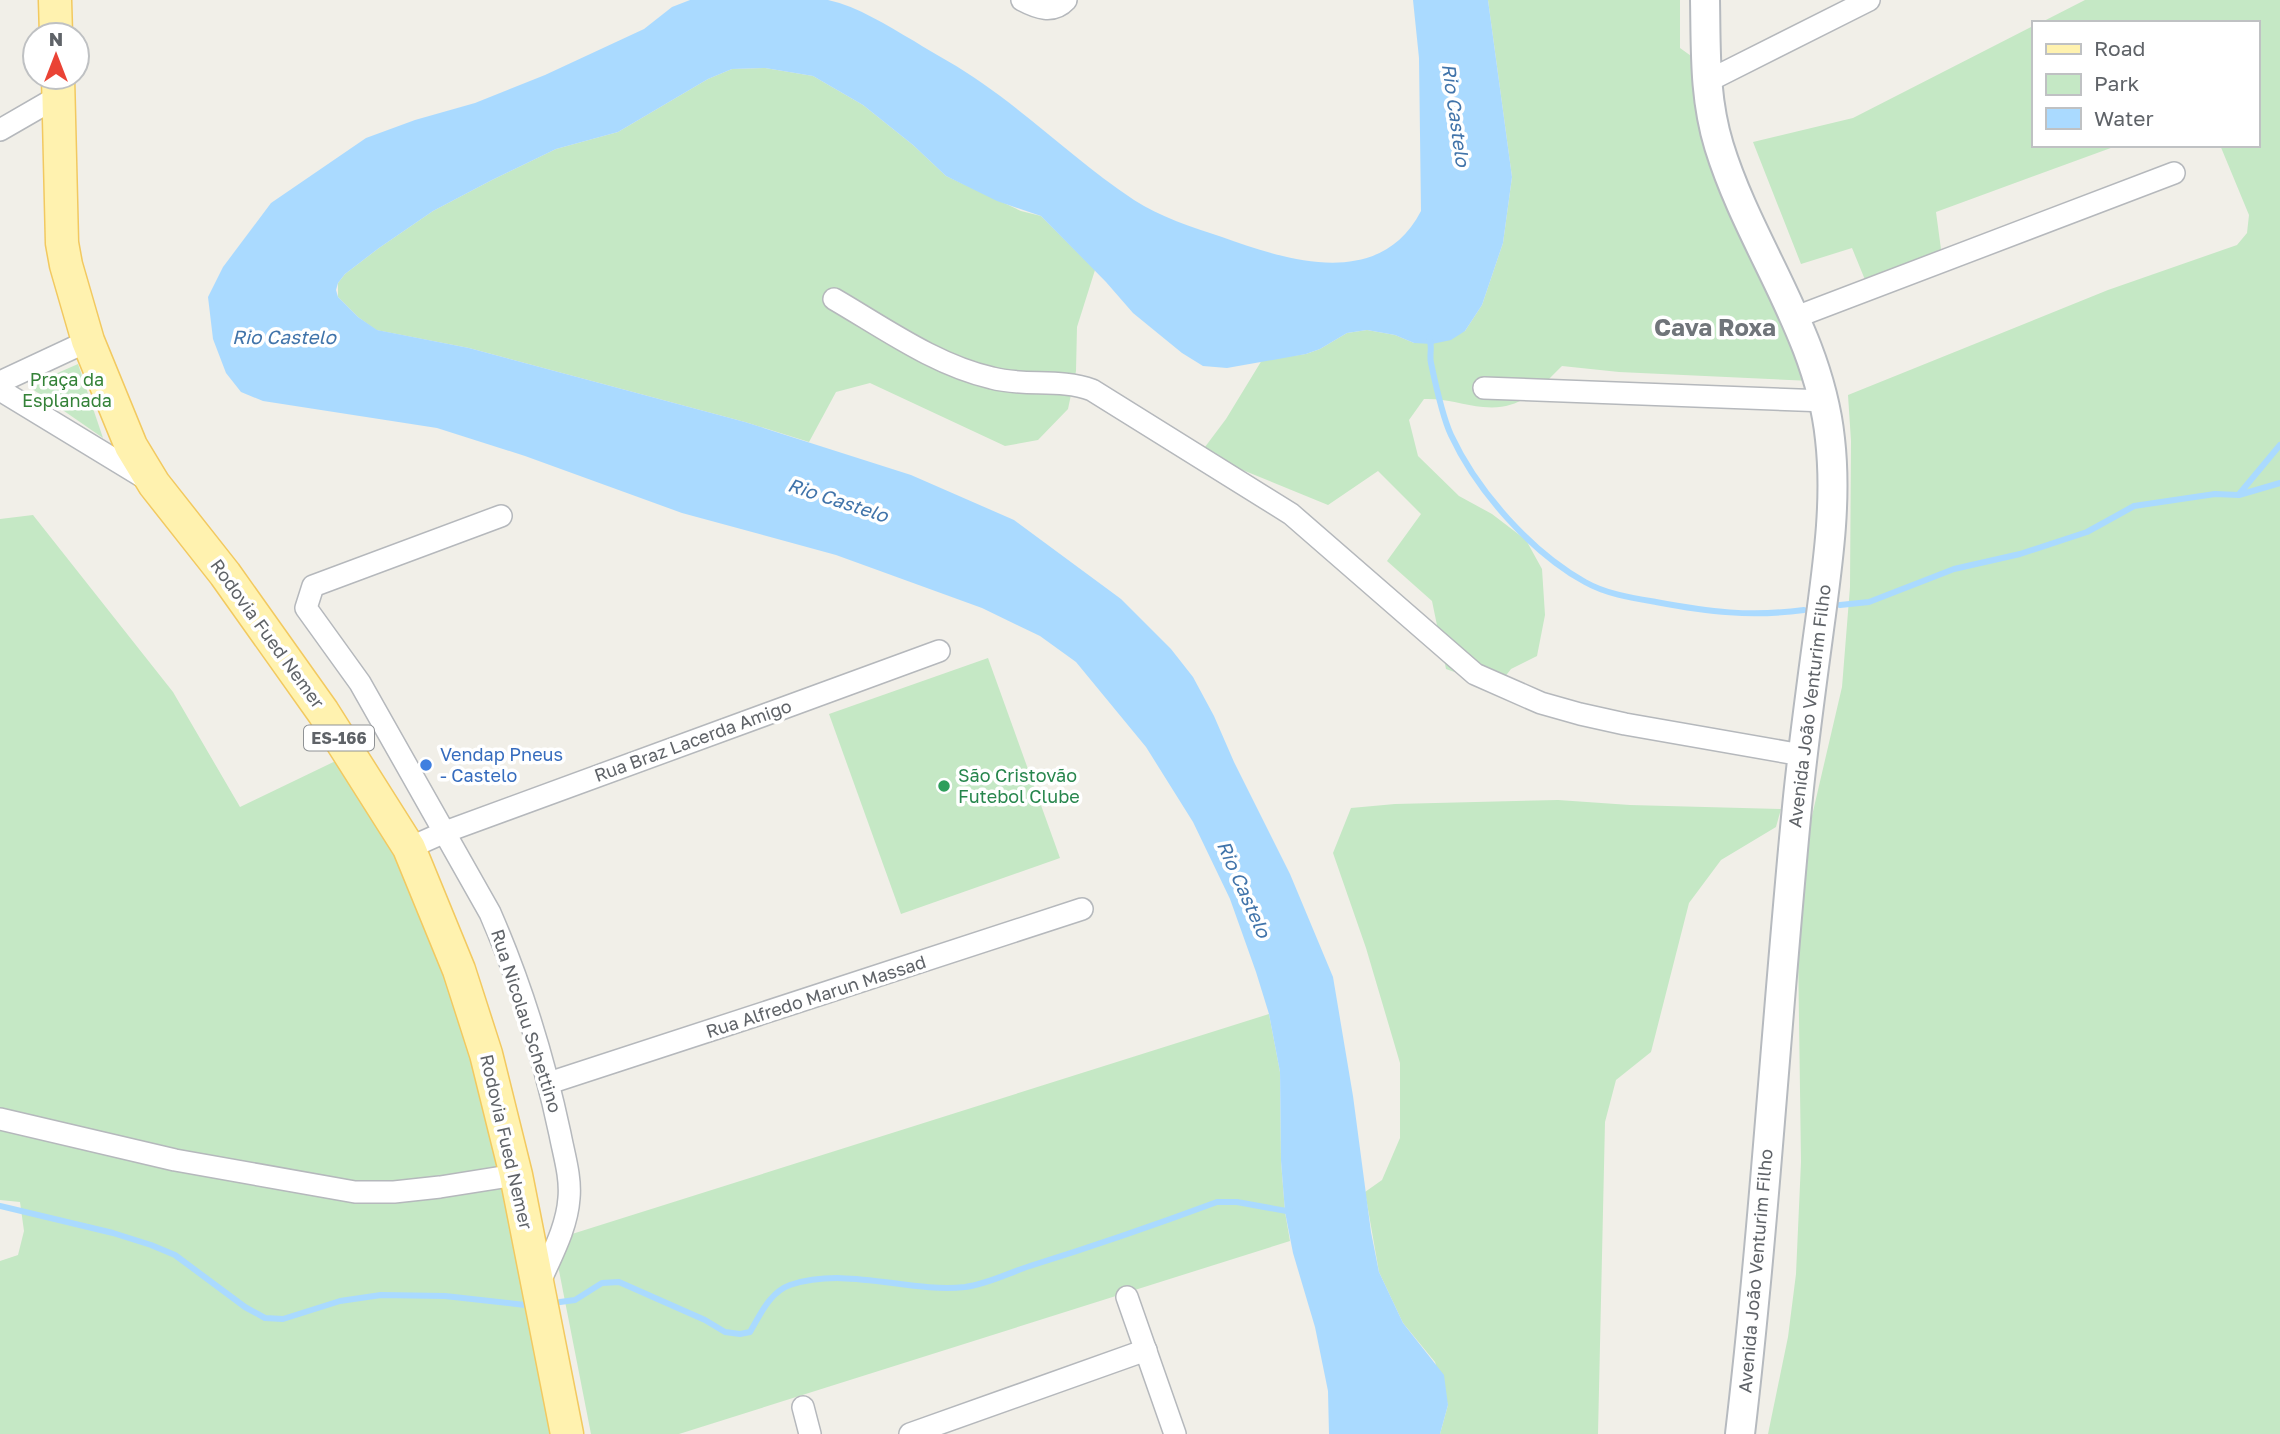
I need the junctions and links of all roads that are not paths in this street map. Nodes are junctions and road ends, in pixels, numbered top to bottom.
1 (55, 0) edge
2 (1022, 0) edge
3 (1705, 0) edge
4 (1869, 0) edge
5 (1064, 2) edge
6 (56, 21) edge
7 (1706, 82) junction
8 (51, 91) edge
9 (58, 91) edge
10 (0, 130) edge
11 (2174, 173) dead end
12 (834, 299) dead end
13 (1796, 317) junction
14 (88, 341) junction
15 (0, 382) edge
16 (1484, 388) dead end
17 (0, 390) edge
18 (1826, 401) junction
19 (154, 484) junction
20 (501, 516) dead end
21 (939, 651) dead end
22 (1802, 755) junction
23 (445, 832) junction
24 (409, 848) junction
25 (1082, 909) dead end
26 (549, 1083) junction
27 (0, 1119) edge
28 (516, 1175) junction
29 (539, 1284) junction
30 (1127, 1297) dead end
31 (1146, 1350) junction
32 (803, 1407) dead end
33 (568, 1434) edge
34 (810, 1434) edge
35 (910, 1434) edge
36 (1175, 1434) edge
37 (1740, 1434) edge

1 - 6 main road
2 - 5 street
3 - 7 street, Avenida João Venturim Filho
4 - 7 street
7 - 13 street, Avenida João Venturim Filho
8 - 10 street
9 - 14 main road, Rodovia Fued Nemer / ES-166
11 - 13 street
12 - 22 street
13 - 18 street, Avenida João Venturim Filho
14 - 15 street
14 - 19 main road, Rodovia Fued Nemer / ES-166
16 - 18 street
17 - 19 street
18 - 22 street, Avenida João Venturim Filho
19 - 24 main road, Rodovia Fued Nemer / ES-166
20 - 23 street, Rua Nicolau Schettino
21 - 23 street, Rua Braz Lacerda Amigo
22 - 37 street, Avenida João Venturim Filho
23 - 24 street, Rua Braz Lacerda Amigo
23 - 26 street, Rua Nicolau Schettino
24 - 28 main road, Rodovia Fued Nemer / ES-166
25 - 26 street, Rua Alfredo Marun Massad
26 - 29 street, Rua Nicolau Schettino
27 - 28 street
28 - 29 main road, Rodovia Fued Nemer / ES-166
29 - 33 main road, Rodovia Fued Nemer / ES-166
30 - 31 street
31 - 35 street
31 - 36 street
32 - 34 street

